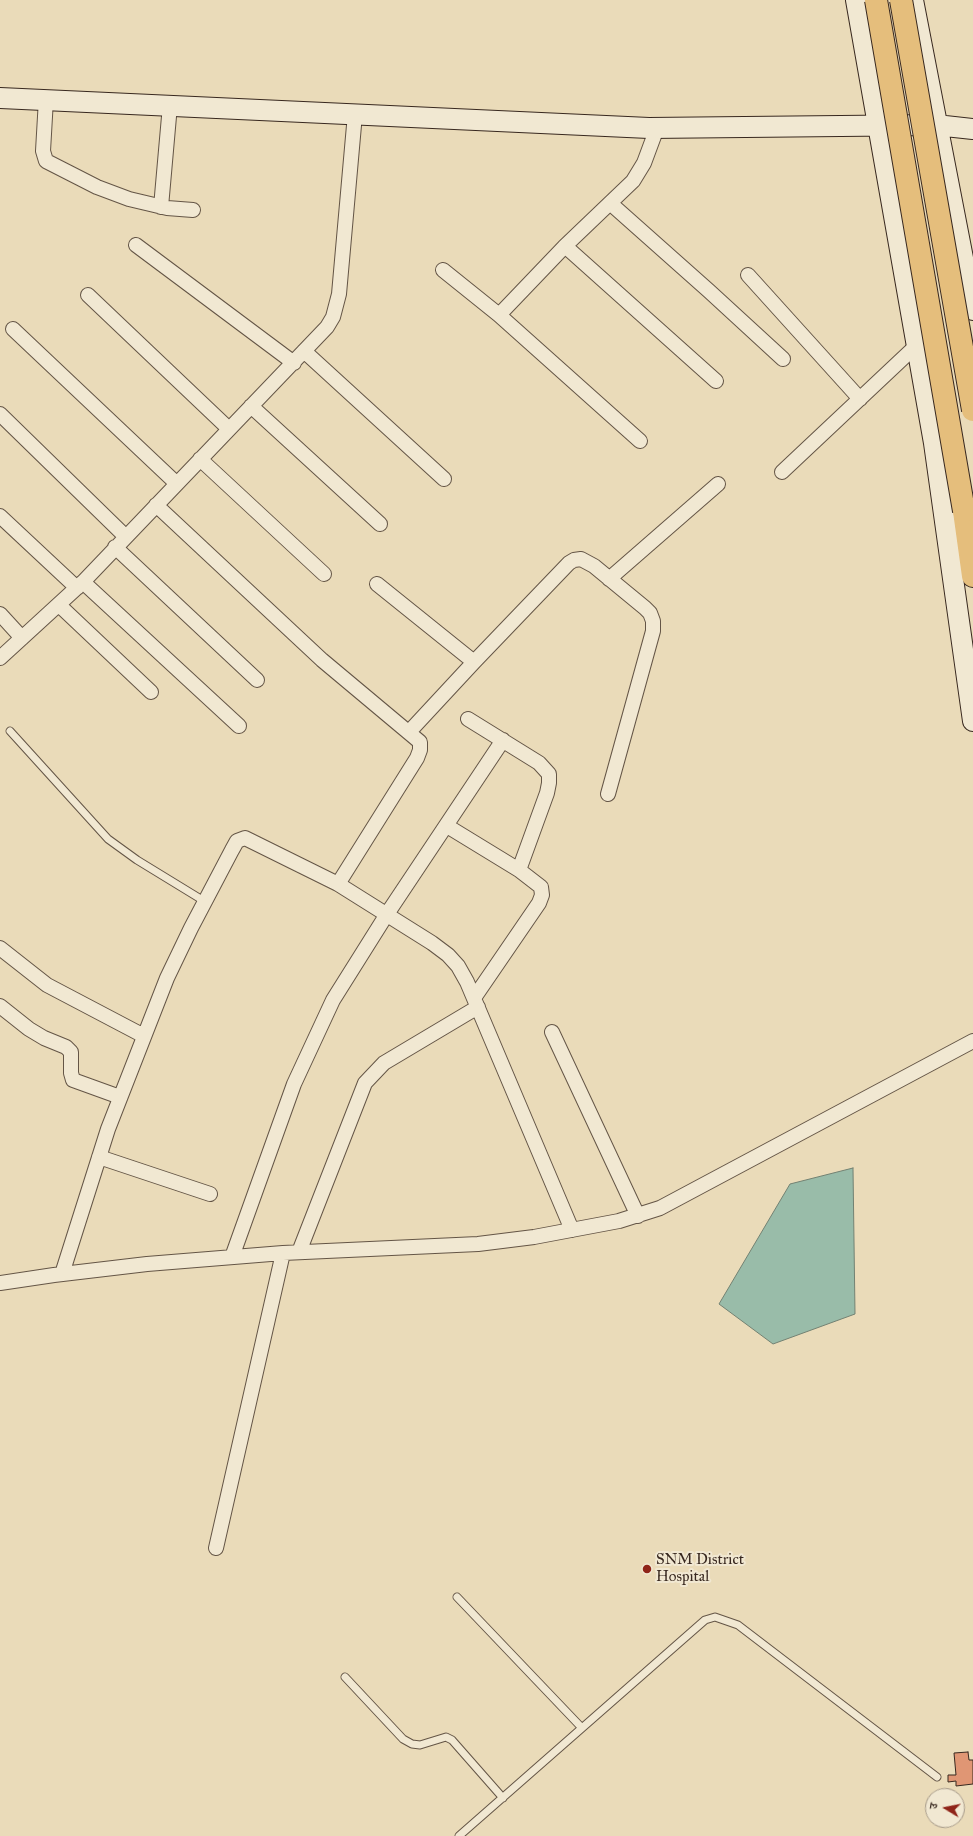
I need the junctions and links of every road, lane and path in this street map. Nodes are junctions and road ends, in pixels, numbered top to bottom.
1 (856, 0) edge
2 (876, 0) edge
3 (901, 0) edge
4 (913, 0) edge
5 (0, 98) edge
6 (46, 99) junction
7 (170, 105) junction
8 (355, 114) junction
9 (878, 126) junction
10 (936, 126) junction
11 (657, 128) junction
12 (973, 129) edge
13 (610, 203) junction
14 (161, 207) junction
15 (194, 210) dead end
16 (136, 245) dead end
17 (565, 246) junction
18 (443, 270) dead end
19 (748, 275) dead end
20 (88, 295) dead end
21 (973, 310) edge
22 (499, 315) junction
23 (13, 329) dead end
24 (917, 345) junction
25 (304, 351) junction
26 (783, 360) dead end
27 (294, 363) junction
28 (716, 381) dead end
29 (860, 399) junction
30 (251, 406) junction
31 (973, 410) edge
32 (0, 414) edge
33 (229, 429) junction
34 (640, 441) dead end
35 (200, 460) junction
36 (782, 472) dead end
37 (444, 479) dead end
38 (176, 483) junction
39 (718, 484) dead end
40 (156, 505) junction
41 (0, 516) edge
42 (380, 524) dead end
43 (125, 536) junction
44 (115, 547) junction
45 (324, 574) dead end
46 (973, 576) edge
47 (609, 579) junction
48 (377, 584) dead end
49 (80, 585) junction
50 (59, 605) junction
51 (0, 614) edge
52 (22, 638) junction
53 (0, 658) edge
54 (474, 662) junction
55 (257, 680) dead end
56 (151, 692) dead end
57 (468, 719) dead end
58 (973, 721) edge
59 (239, 726) dead end
60 (10, 730) dead end
61 (409, 732) junction
62 (503, 740) junction
63 (608, 794) dead end
64 (447, 826) junction
65 (519, 870) junction
66 (338, 884) junction
67 (204, 901) junction
68 (387, 914) junction
69 (0, 948) edge
70 (476, 1002) junction
71 (0, 1006) edge
72 (552, 1032) dead end
73 (144, 1036) junction
74 (973, 1041) edge
75 (120, 1097) junction
76 (99, 1157) junction
77 (210, 1194) dead end
78 (638, 1216) junction
79 (572, 1230) junction
80 (300, 1252) junction
81 (283, 1253) junction
82 (232, 1257) junction
83 (62, 1274) junction
84 (0, 1283) edge
85 (216, 1548) dead end
86 (457, 1596) dead end
87 (345, 1677) dead end
88 (582, 1728) junction
89 (937, 1777) dead end
90 (502, 1798) junction
91 (459, 1836) edge

1 - 9 main road
2 - 46 main road, bridge
3 - 31 main road, bridge
4 - 10 main road
5 - 6 main road
6 - 7 main road
6 - 14 street
7 - 8 main road
7 - 14 street
8 - 11 main road
8 - 25 street
9 - 10 main road
9 - 11 main road
9 - 24 main road
10 - 12 main road
10 - 21 main road
11 - 13 street
13 - 17 street
13 - 26 street
14 - 15 street
16 - 27 street
17 - 22 street
17 - 28 street
18 - 22 street
19 - 29 street
20 - 33 street
22 - 34 street
23 - 38 street
24 - 29 street
24 - 58 main road
25 - 27 street
25 - 37 street
27 - 30 street
29 - 36 street
30 - 33 street
30 - 42 street
32 - 43 street
33 - 35 street
35 - 38 street
35 - 45 street
38 - 40 street
39 - 47 street
40 - 43 street
40 - 61 street
41 - 49 street
43 - 44 street
44 - 49 street
44 - 55 street
47 - 54 street
47 - 63 street
48 - 54 street
49 - 50 street
49 - 59 street
50 - 52 street
50 - 56 street
51 - 52 street
52 - 53 street
54 - 61 street
57 - 62 street
60 - 67 lane
61 - 66 street
62 - 64 street
62 - 65 street
64 - 65 street
64 - 68 street
65 - 70 street
66 - 67 street
66 - 68 street
67 - 73 street
68 - 70 street
68 - 82 street
69 - 73 street
70 - 79 street
70 - 80 street
71 - 75 street
72 - 78 street
73 - 75 street
74 - 78 street
75 - 76 street
76 - 77 street
76 - 83 street
78 - 79 street
79 - 80 street
80 - 81 street
81 - 82 street
81 - 85 street
82 - 83 street
83 - 84 street
86 - 88 lane
87 - 90 lane
88 - 89 lane
88 - 90 lane
90 - 91 lane

